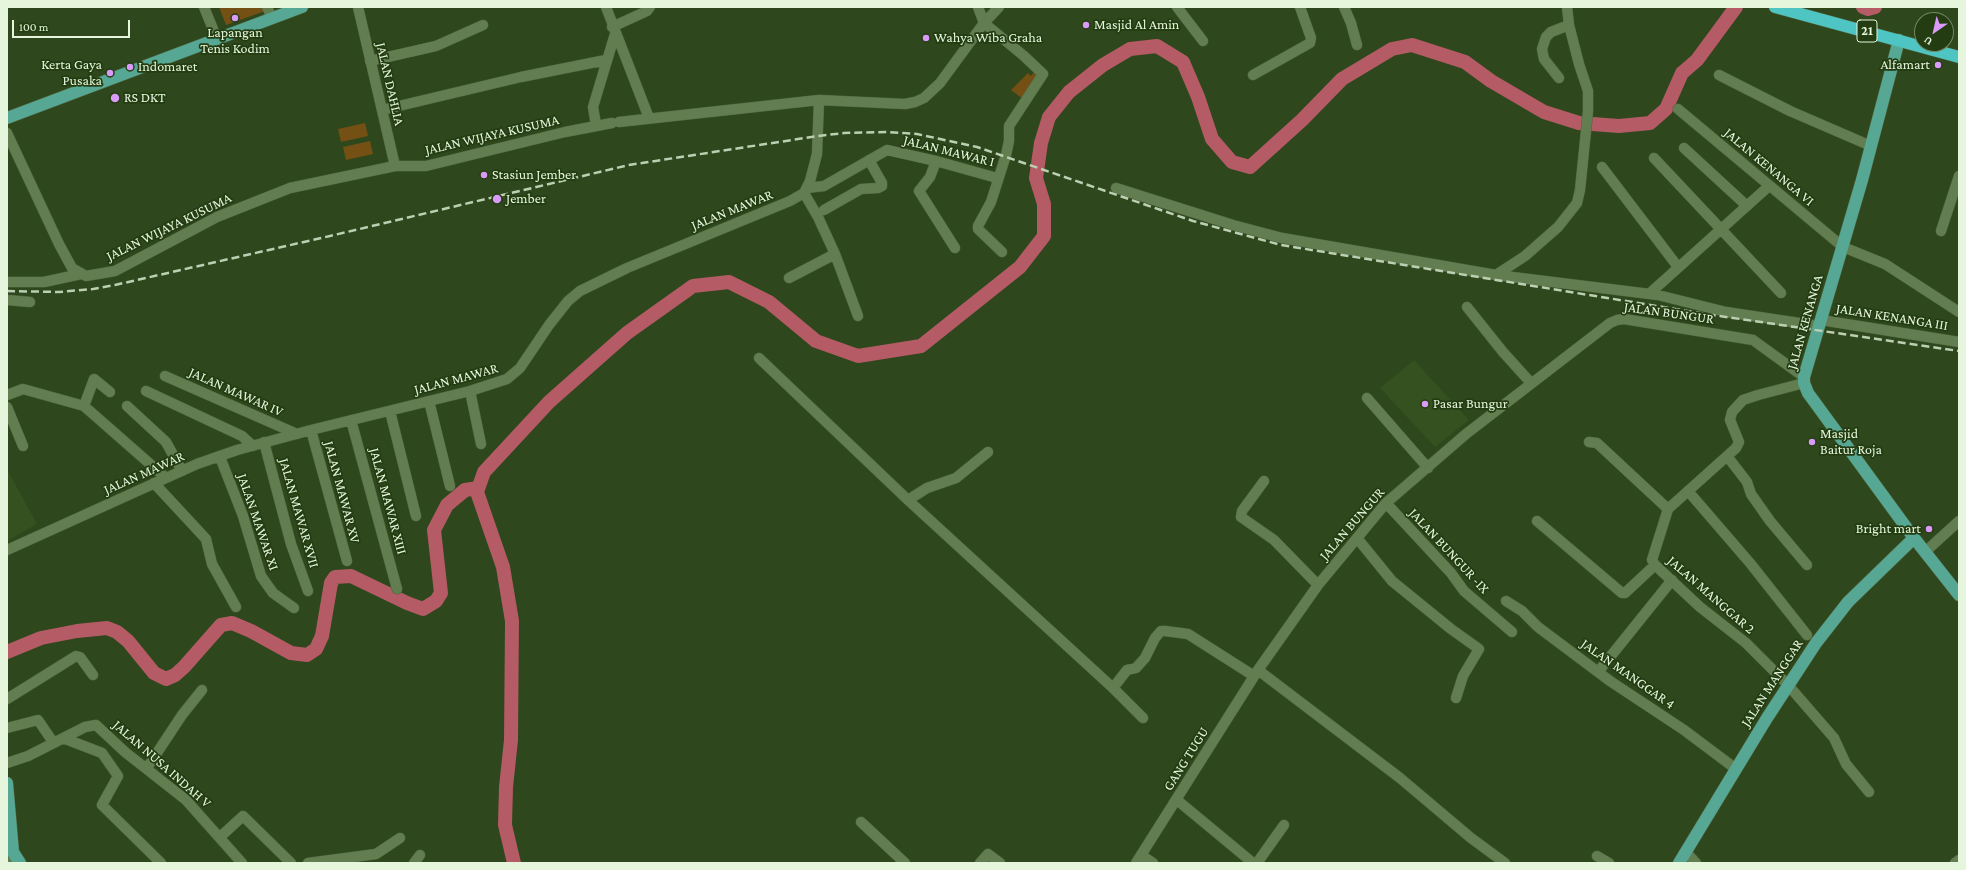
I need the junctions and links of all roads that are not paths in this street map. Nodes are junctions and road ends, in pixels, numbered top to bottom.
1 (204, 7) edge
2 (302, 7) edge
3 (358, 7) edge
4 (606, 7) edge
5 (650, 7) edge
6 (978, 7) edge
7 (999, 7) edge
8 (1176, 7) edge
9 (1300, 7) edge
10 (1344, 7) edge
11 (1568, 7) edge
12 (1775, 7) edge
13 (269, 13) edge
14 (984, 23) junction
15 (483, 25) dead end
16 (1569, 25) junction
17 (614, 31) junction
18 (217, 39) junction
19 (1899, 40) junction
20 (1203, 41) dead end
21 (1357, 45) dead end
22 (1959, 57) edge
23 (606, 60) junction
24 (370, 61) junction
25 (1253, 75) dead end
26 (1719, 75) dead end
27 (1559, 78) dead end
28 (819, 100) junction
29 (1678, 109) dead end
30 (382, 110) junction
31 (7, 118) edge
32 (649, 118) junction
33 (596, 125) junction
34 (7, 133) edge
35 (1871, 146) junction
36 (1684, 148) dead end
37 (1654, 158) dead end
38 (869, 160) junction
39 (936, 161) junction
40 (395, 166) junction
41 (1602, 167) dead end
42 (1959, 176) edge
43 (997, 178) junction
44 (1769, 186) junction
45 (1116, 188) dead end
46 (805, 190) junction
47 (1956, 193) edge
48 (1747, 206) junction
49 (824, 210) dead end
50 (1722, 229) junction
51 (1941, 231) dead end
52 (1843, 247) junction
53 (955, 248) dead end
54 (1002, 252) dead end
55 (835, 254) junction
56 (1678, 267) junction
57 (81, 274) junction
58 (1496, 275) junction
59 (789, 278) dead end
60 (7, 282) edge
61 (1781, 293) dead end
62 (1649, 294) junction
63 (7, 300) edge
64 (30, 302) dead end
65 (1467, 306) dead end
66 (1959, 312) edge
67 (858, 316) dead end
68 (1820, 323) junction
69 (1959, 342) edge
70 (759, 358) dead end
71 (165, 376) dead end
72 (1804, 380) junction
73 (1531, 383) junction
74 (146, 391) dead end
75 (470, 391) junction
76 (110, 392) dead end
77 (7, 395) edge
78 (1367, 398) dead end
79 (429, 401) junction
80 (84, 406) junction
81 (127, 406) dead end
82 (7, 407) edge
83 (390, 411) junction
84 (351, 420) junction
85 (311, 430) junction
86 (297, 434) junction
87 (264, 442) junction
88 (1589, 442) dead end
89 (481, 444) dead end
90 (23, 446) dead end
91 (252, 446) junction
92 (988, 452) dead end
93 (1727, 456) junction
94 (220, 457) junction
95 (1428, 468) junction
96 (182, 471) junction
97 (166, 478) junction
98 (1264, 481) dead end
99 (154, 483) junction
100 (450, 486) dead end
101 (1688, 491) junction
102 (908, 500) junction
103 (1386, 503) junction
104 (1666, 511) junction
105 (416, 516) dead end
106 (1538, 521) dead end
107 (1959, 522) edge
108 (1356, 538) junction
109 (1914, 538) junction
110 (7, 550) edge
111 (1925, 552) junction
112 (346, 561) dead end
113 (1655, 565) junction
114 (1807, 565) dead end
115 (1672, 580) junction
116 (1318, 586) junction
117 (397, 589) dead end
118 (308, 591) dead end
119 (1959, 595) edge
120 (1506, 601) dead end
121 (236, 607) dead end
122 (294, 608) dead end
123 (1512, 632) dead end
124 (1807, 635) dead end
125 (1598, 672) junction
126 (1256, 673) junction
127 (94, 675) dead end
128 (1788, 685) junction
129 (1113, 688) junction
130 (202, 690) dead end
131 (1456, 698) dead end
132 (7, 699) edge
133 (1143, 718) dead end
134 (7, 728) edge
135 (58, 740) junction
136 (7, 763) edge
137 (147, 768) junction
138 (1736, 769) junction
139 (7, 783) edge
140 (1869, 792) dead end
141 (1177, 800) junction
142 (861, 822) dead end
143 (1284, 825) dead end
144 (220, 837) junction
145 (400, 838) dead end
146 (1686, 852) junction
147 (1597, 856) dead end
148 (1139, 859) edge
149 (1959, 860) edge
150 (13, 862) edge
151 (161, 863) edge
152 (242, 863) edge
153 (291, 863) edge
154 (308, 863) edge
155 (905, 863) edge
156 (980, 863) edge
157 (1000, 863) edge
158 (1153, 863) edge
159 (1253, 863) edge
160 (1257, 863) edge
161 (1505, 863) edge
162 (1609, 863) edge
163 (1679, 863) edge
164 (1696, 863) edge
165 (1955, 863) edge

1 - 18 street
2 - 13 main road
3 - 24 street, JALAN DAHLIA
4 - 17 street
5 - 17 street
6 - 14 street
7 - 14 street, JALAN WIJAYA KUSUMA
8 - 20 street
9 - 25 street
10 - 21 street
11 - 16 street
12 - 19 highway, 21
13 - 18 main road
14 - 28 street, JALAN WIJAYA KUSUMA
14 - 43 street
15 - 24 street
16 - 27 street
16 - 58 street
17 - 23 street
17 - 32 street
18 - 31 main road
19 - 22 highway, 21
19 - 35 main road, JALAN KENANGA
23 - 30 street
23 - 33 street
24 - 30 street, JALAN DAHLIA
26 - 35 street
28 - 32 street, JALAN WIJAYA KUSUMA
28 - 46 street
29 - 44 street, JALAN KENANGA VI
30 - 40 street, JALAN DAHLIA
32 - 33 street, JALAN WIJAYA KUSUMA
33 - 40 street, JALAN WIJAYA KUSUMA
34 - 57 street
35 - 52 main road, JALAN KENANGA
36 - 48 street
37 - 50 street
38 - 39 street, JALAN MAWAR I
38 - 46 street, JALAN MAWAR I
38 - 49 street
39 - 43 street, JALAN MAWAR I
39 - 53 street
40 - 57 street, JALAN WIJAYA KUSUMA
41 - 56 street
42 - 47 street
43 - 54 street
44 - 48 street
44 - 52 street, JALAN KENANGA VI
45 - 58 street, JALAN KENANGA III
46 - 55 street
46 - 75 street, JALAN MAWAR
47 - 51 street
48 - 50 street
50 - 56 street
50 - 61 street
52 - 66 street, JALAN KENANGA VI
52 - 68 main road, JALAN KENANGA
55 - 59 street
55 - 67 street
56 - 62 street
57 - 60 street, JALAN WIJAYA KUSUMA
58 - 62 street, JALAN KENANGA III
62 - 68 street, JALAN KENANGA III
63 - 64 street
65 - 73 street
68 - 69 street, JALAN KENANGA III
68 - 72 main road, JALAN KENANGA
70 - 102 street
71 - 86 street, JALAN MAWAR IV
72 - 73 street, JALAN BUNGUR
72 - 93 street
72 - 109 main road, JALAN KENANGA
73 - 95 street, JALAN BUNGUR
74 - 91 street
75 - 79 street, JALAN MAWAR
75 - 89 street
76 - 80 street
77 - 80 street
78 - 95 street
79 - 83 street, JALAN MAWAR
79 - 100 street
80 - 97 street
81 - 96 street
82 - 90 street
83 - 84 street, JALAN MAWAR
83 - 105 street
84 - 85 street, JALAN MAWAR
84 - 117 street, JALAN MAWAR XIII
85 - 86 street, JALAN MAWAR
85 - 112 street, JALAN MAWAR XV
86 - 87 street, JALAN MAWAR
87 - 91 street, JALAN MAWAR
87 - 118 street, JALAN MAWAR XVII
88 - 104 street
91 - 94 street, JALAN MAWAR
92 - 102 street
93 - 101 street
93 - 114 street
94 - 96 street, JALAN MAWAR
94 - 122 street, JALAN MAWAR XI
95 - 103 street, JALAN BUNGUR
96 - 97 street, JALAN MAWAR
97 - 99 street, JALAN MAWAR
98 - 116 street
99 - 110 street, JALAN MAWAR
99 - 121 street
101 - 104 street
101 - 124 street
102 - 129 street
103 - 108 street, JALAN BUNGUR
103 - 123 street, JALAN BUNGUR -IX
104 - 113 street, JALAN MANGGAR 2
106 - 113 street
107 - 111 street
108 - 116 street, JALAN BUNGUR
108 - 131 street
109 - 111 main road, JALAN KENANGA
109 - 128 main road, JALAN MANGGAR
111 - 119 main road, JALAN KENANGA
113 - 115 street, JALAN MANGGAR 2
115 - 125 street
115 - 128 street, JALAN MANGGAR 2
116 - 126 street, JALAN BUNGUR
120 - 125 street, JALAN MANGGAR 4
125 - 138 street, JALAN MANGGAR 4
126 - 129 street
126 - 141 street, GANG TUGU
126 - 161 street
127 - 132 street
128 - 138 main road, JALAN MANGGAR
128 - 140 street, JALAN MANGGAR 2
129 - 133 street
130 - 137 street
134 - 135 street
135 - 136 street, JALAN NUSA INDAH V
135 - 137 street, JALAN NUSA INDAH V
135 - 151 street
137 - 144 street, JALAN NUSA INDAH V
138 - 146 main road, JALAN MANGGAR
139 - 150 main road
141 - 148 street, GANG TUGU
141 - 159 street
142 - 155 street
143 - 160 street
144 - 152 street, JALAN NUSA INDAH V
144 - 153 street
145 - 154 street
146 - 163 main road, JALAN MANGGAR
146 - 164 street
147 - 162 street
148 - 158 street
149 - 165 street
156 - 157 street

